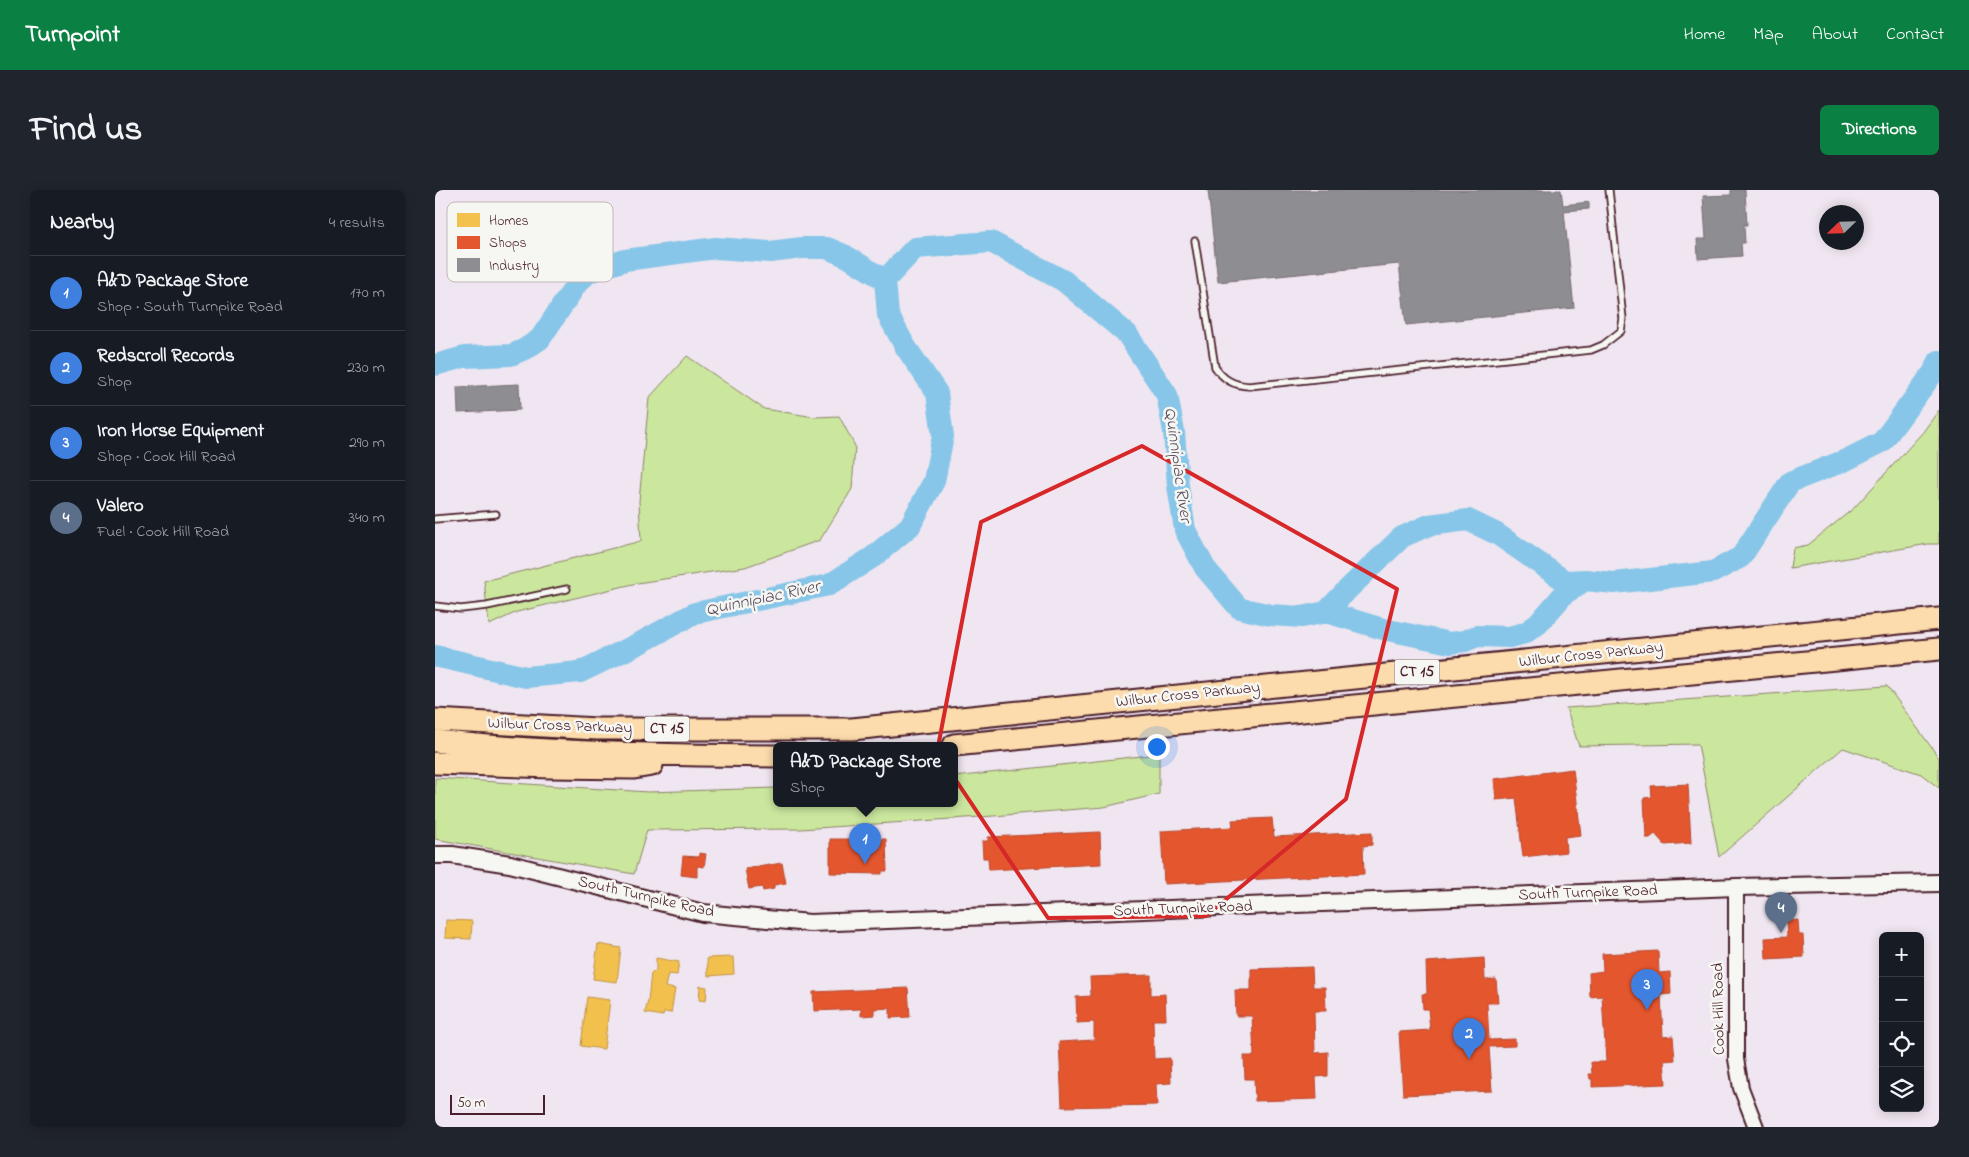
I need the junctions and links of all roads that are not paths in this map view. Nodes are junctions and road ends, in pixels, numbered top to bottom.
1 (1609, 190) edge
2 (1195, 241) dead end
3 (496, 514) dead end
4 (435, 519) edge
5 (567, 589) dead end
6 (435, 606) edge
7 (1939, 619) edge
8 (1939, 649) edge
9 (437, 720) edge
10 (435, 741) edge
11 (958, 745) edge
12 (709, 756) junction
13 (773, 756) edge
14 (435, 763) edge
15 (435, 854) edge
16 (1939, 883) edge
17 (1736, 887) junction
18 (1756, 1127) edge

1 - 2 lane
3 - 4 lane
5 - 6 lane
7 - 9 highway, Wilbur Cross Parkway / CT 15
8 - 11 highway, Wilbur Cross Parkway / CT 15
10 - 12 highway, Wilbur Cross Parkway / CT 15
12 - 13 highway, Wilbur Cross Parkway / CT 15
12 - 14 highway
15 - 17 main road, South Turnpike Road
16 - 17 main road, South Turnpike Road
17 - 18 street, Cook Hill Road

